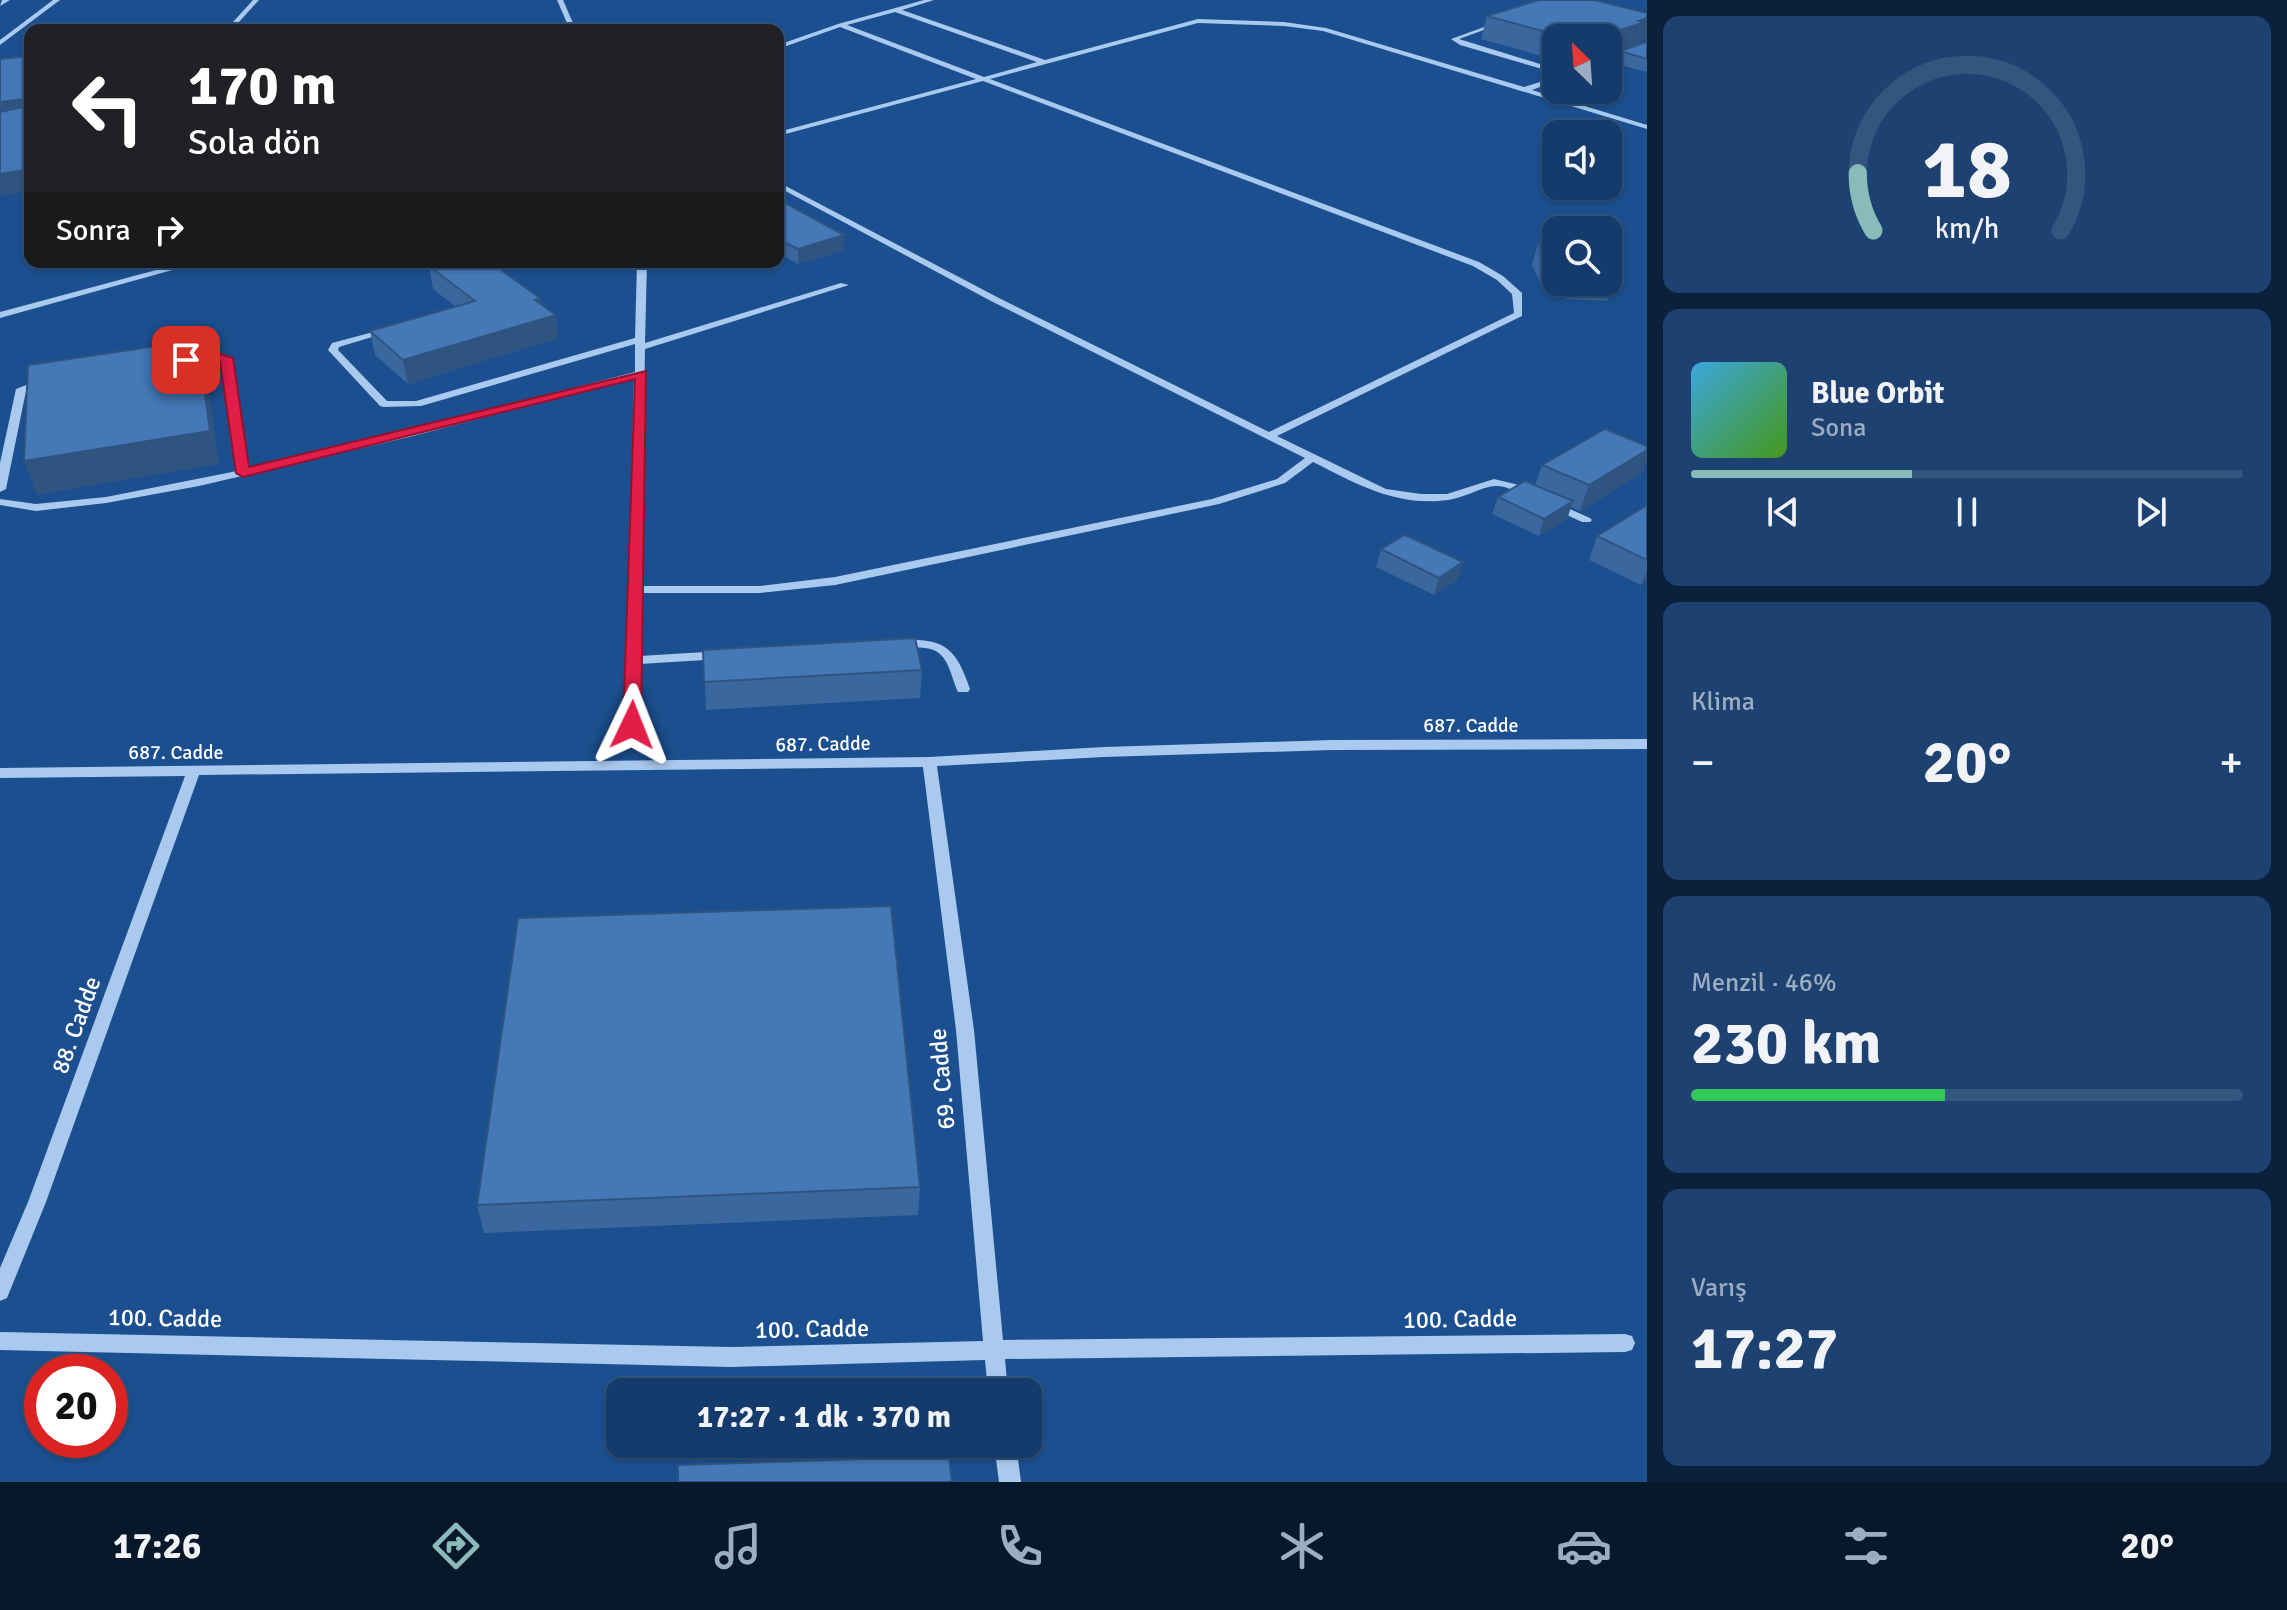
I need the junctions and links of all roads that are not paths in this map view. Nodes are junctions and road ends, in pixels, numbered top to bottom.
1 (7, 0) edge
2 (57, 0) edge
3 (256, 0) edge
4 (560, 0) edge
5 (931, 0) edge
6 (0, 4) edge
7 (896, 10) junction
8 (1513, 19) edge
9 (25, 24) edge
10 (235, 24) edge
11 (570, 24) edge
12 (24, 25) edge
13 (840, 25) junction
14 (0, 43) edge
15 (784, 45) edge
16 (1647, 48) edge
17 (1622, 56) edge
18 (1044, 62) junction
19 (1542, 67) edge
20 (983, 78) junction
21 (1542, 84) edge
22 (1524, 90) junction
23 (1647, 127) edge
24 (784, 132) edge
25 (784, 187) edge
26 (174, 268) edge
27 (642, 268) edge
28 (844, 285) dead end
29 (0, 315) edge
30 (398, 326) edge
31 (642, 343) junction
32 (171, 362) edge
33 (641, 373) junction
34 (52, 380) edge
35 (1267, 437) junction
36 (1312, 459) junction
37 (243, 473) junction
38 (0, 489) edge
39 (0, 502) edge
40 (1586, 520) dead end
41 (634, 589) junction
42 (878, 645) edge
43 (740, 654) edge
44 (633, 660) junction
45 (963, 689) dead end
46 (632, 725) dead end
47 (1647, 744) edge
48 (929, 762) junction
49 (193, 772) junction
50 (0, 773) edge
51 (0, 1292) edge
52 (0, 1341) edge
53 (1625, 1343) dead end
54 (992, 1350) junction
55 (996, 1378) edge
56 (1007, 1458) edge
57 (1010, 1482) edge

1 - 6 street
2 - 9 street
3 - 10 street
4 - 11 street
5 - 7 street
7 - 13 street
7 - 18 street
8 - 19 street
12 - 14 street
13 - 15 street
13 - 20 street
16 - 17 street
18 - 20 street
18 - 22 street
20 - 24 street
20 - 35 street
21 - 22 street
22 - 23 street
25 - 35 street
26 - 29 street
27 - 31 street
28 - 31 street
30 - 31 street
31 - 33 street
32 - 37 street
33 - 37 street
33 - 41 street
34 - 38 street
35 - 36 street
36 - 40 street
36 - 41 street
37 - 39 street
41 - 44 street
42 - 45 street
43 - 44 street
44 - 46 street
47 - 48 street, 687. Cadde
48 - 49 street, 687. Cadde
48 - 54 street, 69. Cadde
49 - 50 street, 687. Cadde
49 - 51 street, 88. Cadde
52 - 54 street, 100. Cadde
53 - 54 street, 100. Cadde
54 - 55 street, 69. Cadde
56 - 57 street

